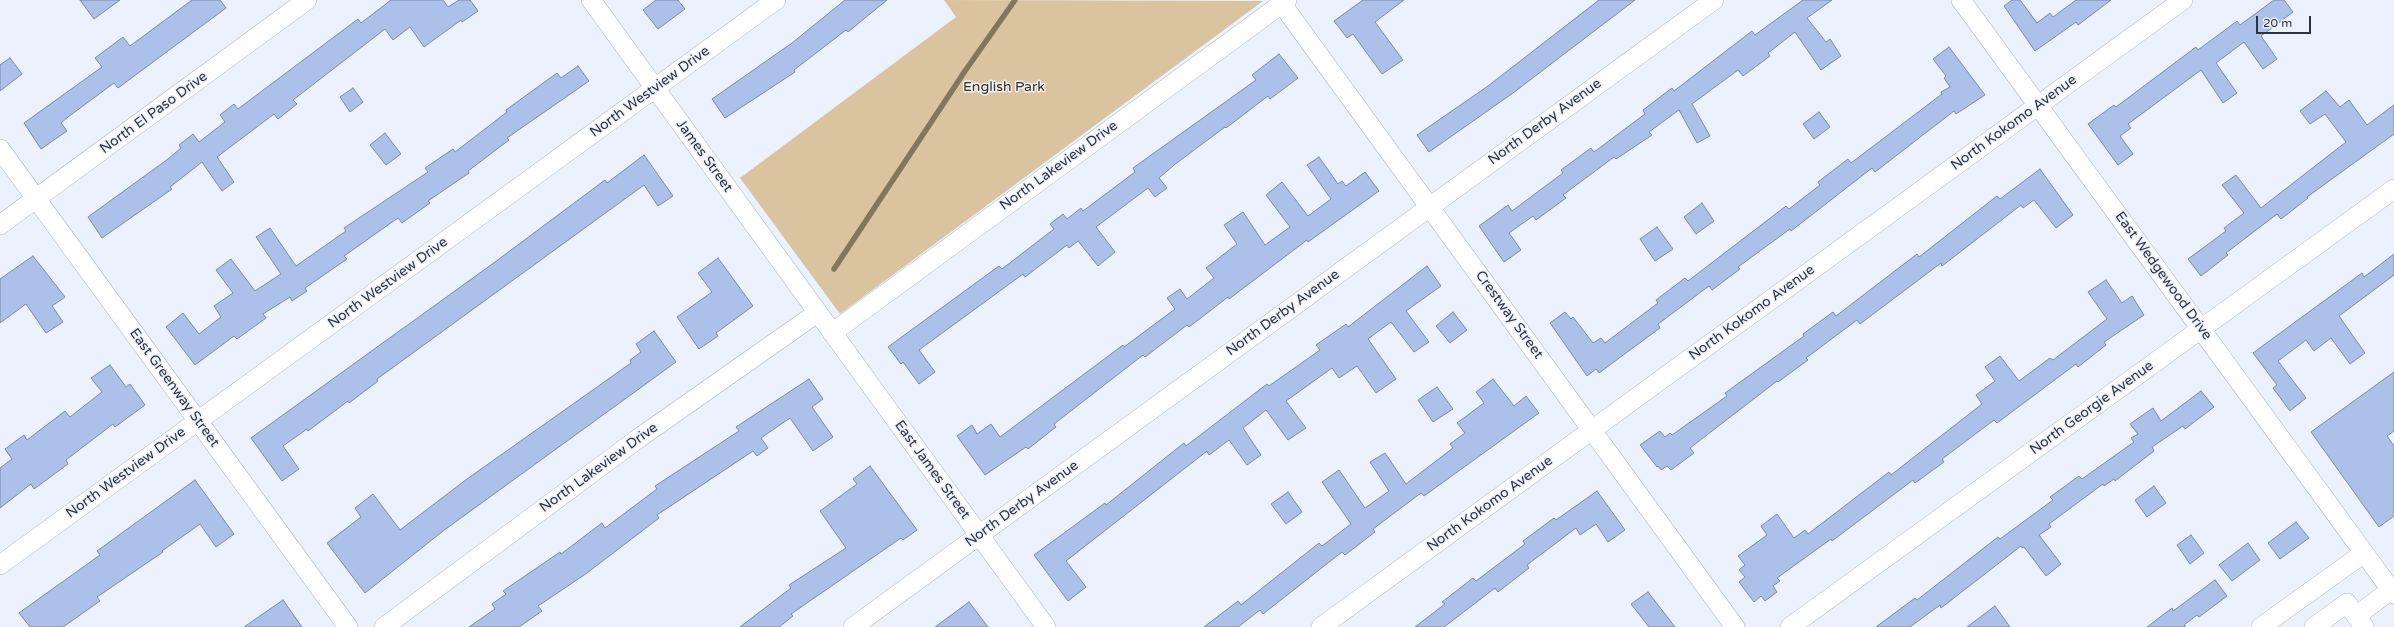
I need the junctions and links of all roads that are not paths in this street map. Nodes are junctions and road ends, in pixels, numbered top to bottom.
1 (307, 0) edge
2 (591, 0) edge
3 (776, 0) edge
4 (1714, 0) edge
5 (1961, 0) edge
6 (2183, 0) edge
7 (1282, 1) edge
8 (656, 89) junction
9 (2038, 106) junction
10 (0, 149) edge
11 (2394, 189) edge
12 (36, 199) junction
13 (1429, 206) junction
14 (0, 225) edge
15 (817, 313) junction
16 (2202, 329) junction
17 (832, 333) junction
18 (198, 421) junction
19 (1592, 430) junction
20 (980, 535) junction
21 (2364, 553) junction
22 (0, 565) edge
23 (2393, 592) edge
24 (2302, 597) junction
25 (2360, 621) edge
26 (2317, 625) edge
27 (348, 627) edge
28 (384, 627) edge
29 (853, 627) edge
30 (1046, 627) edge
31 (1321, 627) edge
32 (1735, 627) edge
33 (1790, 627) edge
34 (2261, 627) edge

1 - 12 street, North El Paso Drive
2 - 8 street, James Street
3 - 8 street, North Westview Drive
4 - 13 street, North Derby Avenue
5 - 9 street, East Wedgewood Drive
6 - 9 street, North Kokomo Avenue
7 - 13 street, Crestway Street
7 - 17 street, North Lakeview Drive
8 - 15 street, James Street
8 - 18 street, North Westview Drive
9 - 16 street, East Wedgewood Drive
9 - 19 street, North Kokomo Avenue
10 - 12 street, East Greenway Street
11 - 16 street, North Georgie Avenue
12 - 14 street, North El Paso Drive
12 - 18 street, East Greenway Street
13 - 19 street, Crestway Street
13 - 20 street, North Derby Avenue
15 - 17 street, East James Street
15 - 28 street, North Lakeview Drive
16 - 21 street, East Wedgewood Drive
16 - 33 street, North Georgie Avenue
17 - 20 street, East James Street
18 - 22 street, North Westview Drive
18 - 27 street, East Greenway Street
19 - 31 street, North Kokomo Avenue
19 - 32 street, Crestway Street
20 - 29 street, North Derby Avenue
20 - 30 street, East James Street
21 - 23 street, East Wedgewood Drive
21 - 24 street
23 - 25 street
24 - 26 street
24 - 34 street
25 - 26 street

